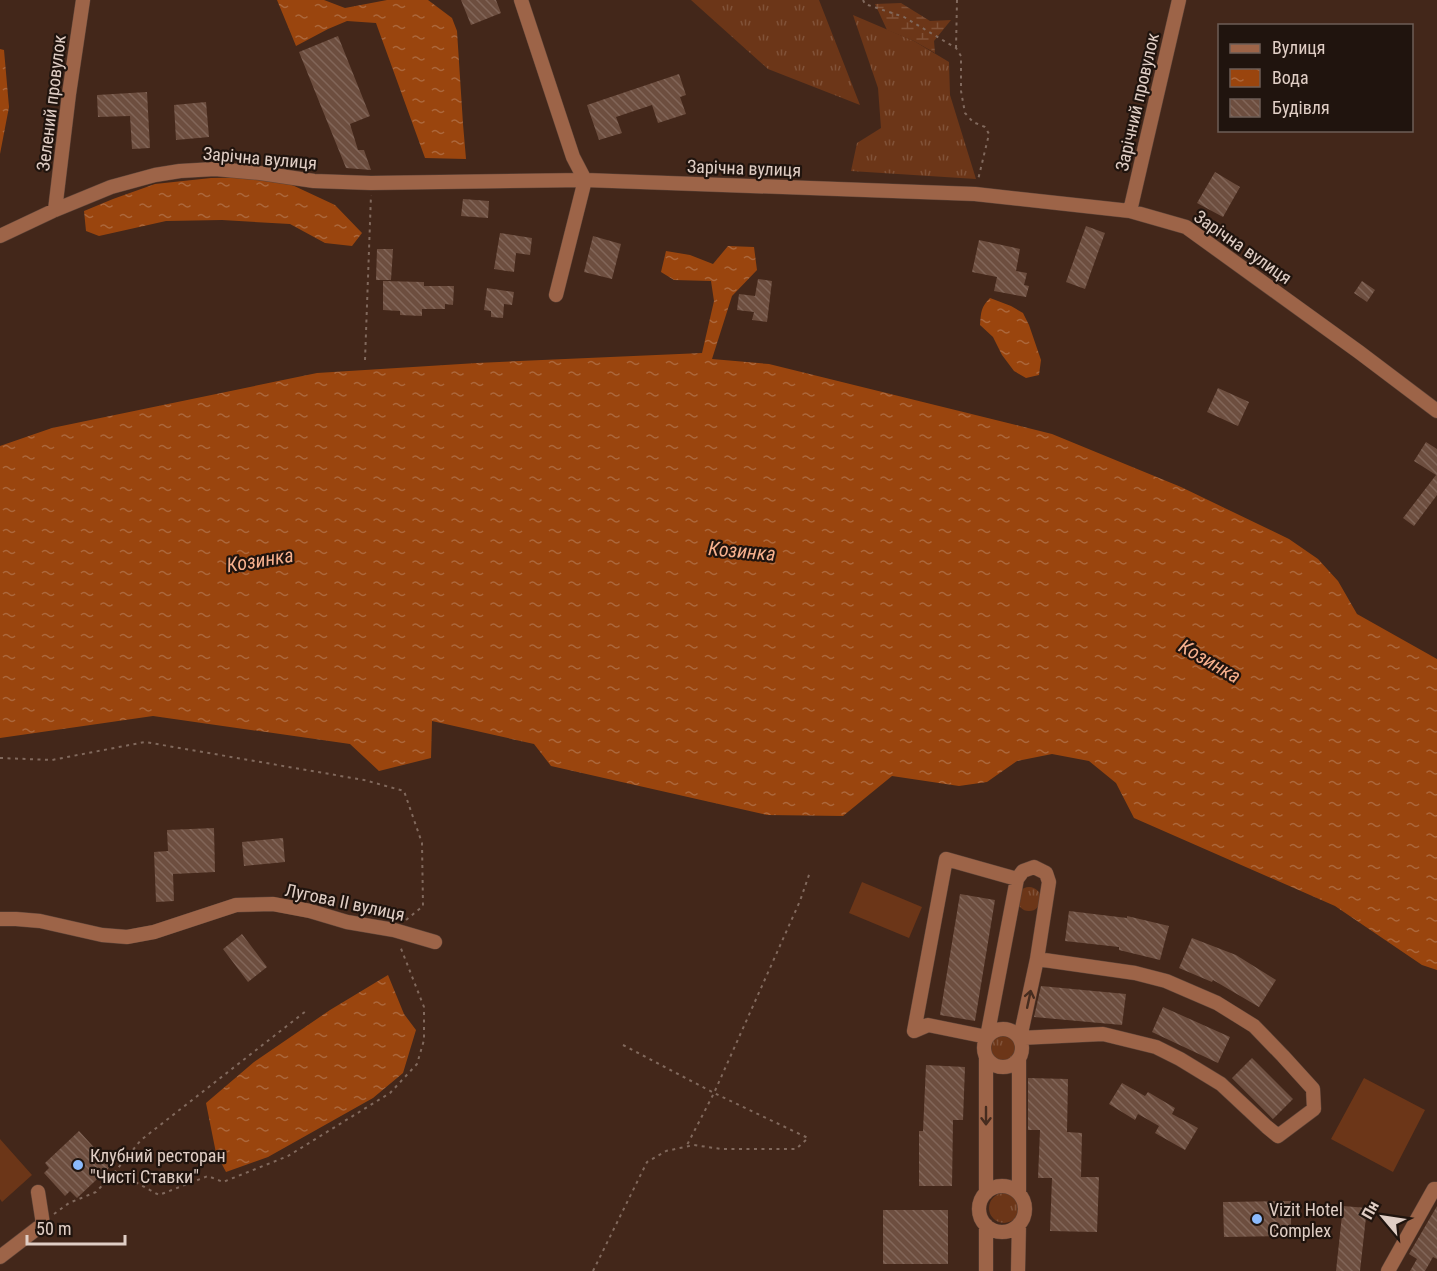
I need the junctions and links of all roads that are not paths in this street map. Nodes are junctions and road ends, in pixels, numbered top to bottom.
1 (83, 0) edge
2 (521, 0) edge
3 (1179, 0) edge
4 (585, 180) junction
5 (55, 210) junction
6 (1130, 211) junction
7 (0, 236) edge
8 (556, 295) dead end
9 (1437, 411) edge
10 (1017, 879) junction
11 (0, 919) edge
12 (435, 942) dead end
13 (1037, 959) junction
14 (987, 1037) junction
15 (1020, 1038) junction
16 (986, 1058) junction
17 (1019, 1060) junction
18 (1436, 1188) edge
19 (38, 1192) dead end
20 (986, 1193) junction
21 (1019, 1193) junction
22 (1019, 1224) junction
23 (986, 1225) junction
24 (0, 1257) edge
25 (986, 1271) edge
26 (1018, 1271) edge
27 (1388, 1271) edge

1 - 5 street, Зелений провулок
2 - 4 street
3 - 6 street, Зарічний провулок
4 - 5 street, Зарічна вулиця
4 - 6 street, Зарічна вулиця
4 - 8 street
5 - 7 street, Зарічна вулиця
6 - 9 street, Зарічна вулиця
10 - 13 street
10 - 14 street
10 - 14 street
11 - 12 street, Лугова II вулиця
15 -> 13 street
13 - 15 street
14 - 15 street
14 - 16 street
15 - 17 street
16 - 17 street
16 -> 20 street
17 - 21 street
18 - 27 street
19 - 24 street
20 - 21 street
20 - 23 street
21 - 22 street
22 - 23 street
22 - 26 street
23 - 25 street

